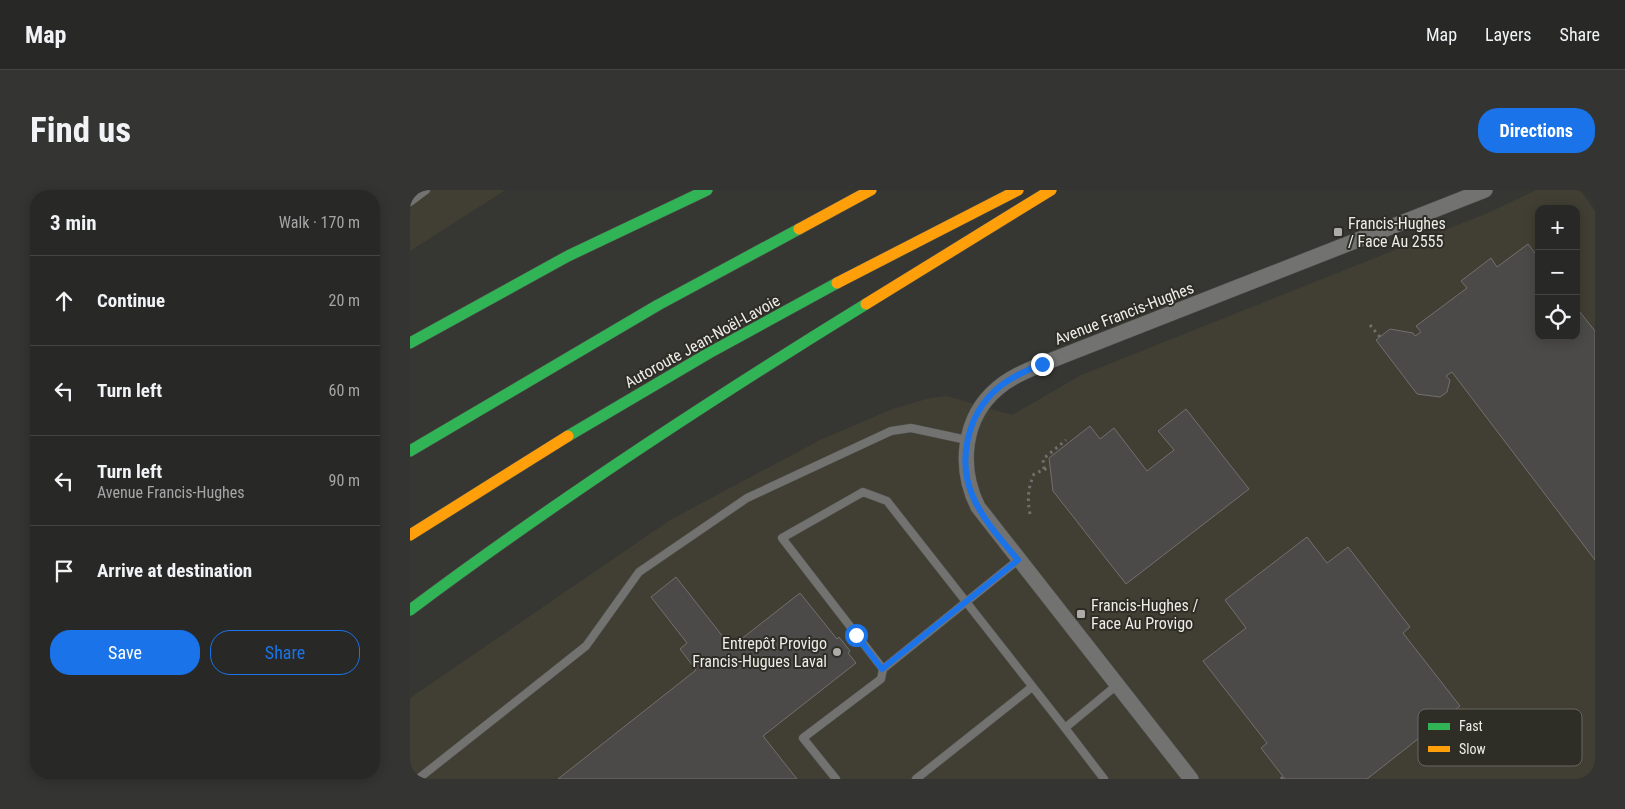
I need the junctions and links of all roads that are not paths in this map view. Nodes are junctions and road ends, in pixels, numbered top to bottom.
1 (426, 190) edge
2 (708, 190) edge
3 (871, 190) edge
4 (1018, 190) edge
5 (1051, 190) edge
6 (1485, 190) edge
7 (410, 202) edge
8 (410, 344) edge
9 (968, 440) junction
10 (410, 451) edge
11 (410, 535) edge
12 (1018, 560) junction
13 (965, 603) junction
14 (410, 610) edge
15 (882, 669) junction
16 (1117, 685) junction
17 (1032, 687) junction
18 (1065, 728) junction
19 (418, 779) edge
20 (836, 779) edge
21 (916, 779) edge
22 (1104, 779) edge
23 (1191, 779) edge

1 - 7 lane
2 - 8 highway
3 - 10 highway
4 - 11 highway, Autoroute Jean-Noël-Lavoie
5 - 14 highway
6 - 9 street, Avenue Francis-Hughes
9 - 12 street, Avenue Francis-Hughes
9 - 19 lane
12 - 13 lane
12 - 16 street, Avenue Francis-Hughes
13 - 15 lane
13 - 15 lane
13 - 17 lane
15 - 20 lane
16 - 18 lane
16 - 23 street, Avenue Francis-Hughes
17 - 18 lane
17 - 21 lane
18 - 22 lane

